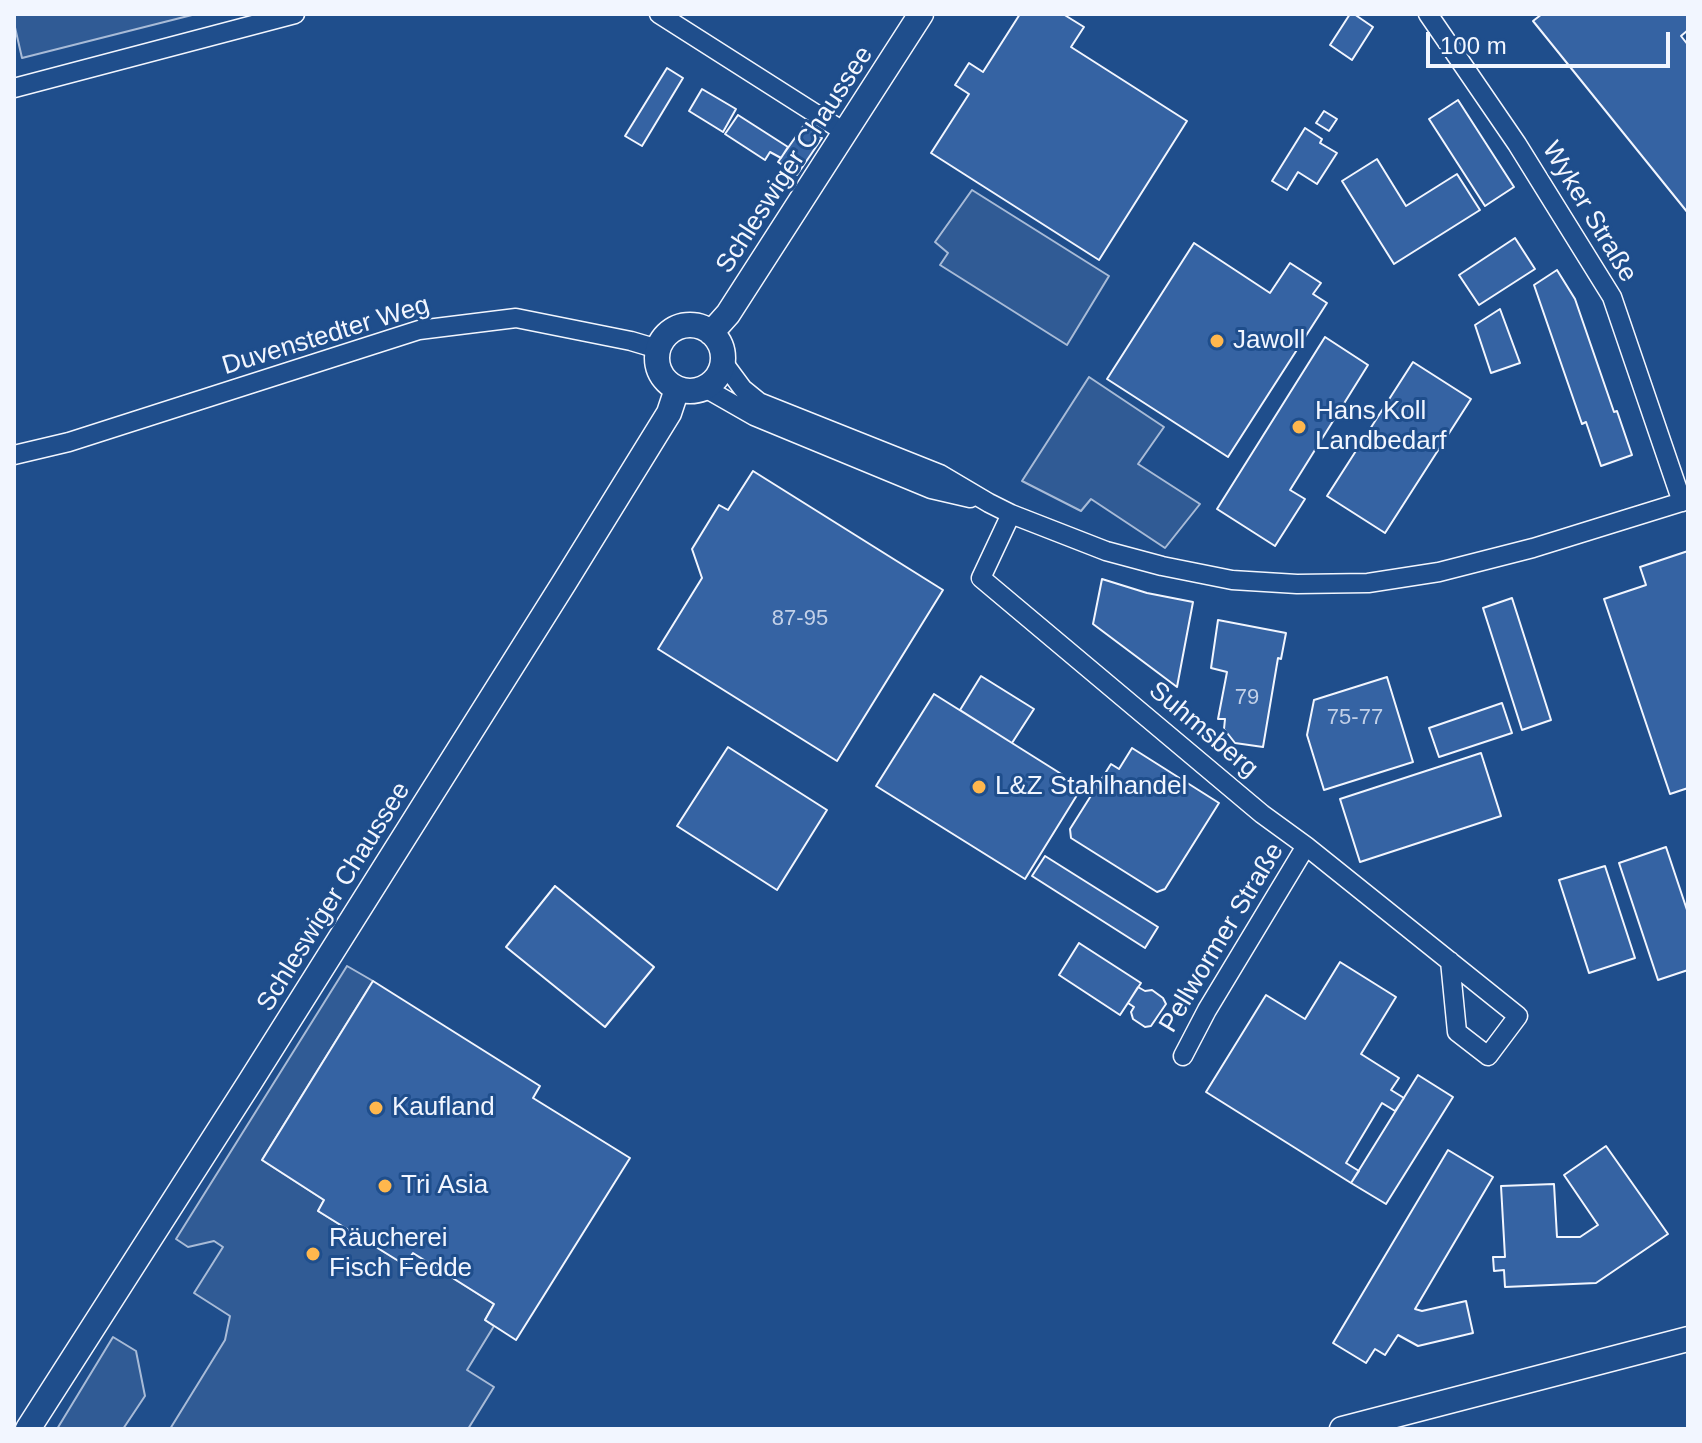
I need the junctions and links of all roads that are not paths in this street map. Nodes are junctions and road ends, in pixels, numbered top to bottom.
1 (295, 14) edge
2 (659, 14) edge
3 (921, 14) edge
4 (1428, 14) edge
5 (14, 88) edge
6 (846, 133) junction
7 (711, 333) junction
8 (658, 349) junction
9 (723, 362) junction
10 (705, 388) junction
11 (677, 389) junction
12 (14, 455) edge
13 (1685, 501) edge
14 (989, 503) junction
15 (1011, 514) junction
16 (1306, 846) junction
17 (1450, 961) junction
18 (1183, 1056) dead end
19 (1688, 1339) edge
20 (28, 1429) edge
21 (1342, 1429) edge

1 - 5 street
2 - 6 street
3 - 6 main road, Schleswiger Chaussee
4 - 13 street, Wyker Straße
6 - 7 main road, Schleswiger Chaussee
7 - 8 main road
7 - 9 main road
8 - 11 main road
8 - 12 street, Duvenstedter Weg
9 - 10 main road
9 - 14 street
10 - 11 main road
10 - 14 street
11 - 20 main road, Schleswiger Chaussee
13 - 15 street
14 - 15 street
15 - 16 street, Suhmsberg
16 - 17 street, Suhmsberg
16 - 18 street, Pellwormer Straße
17 - 17 street, Suhmsberg
19 - 21 main road

